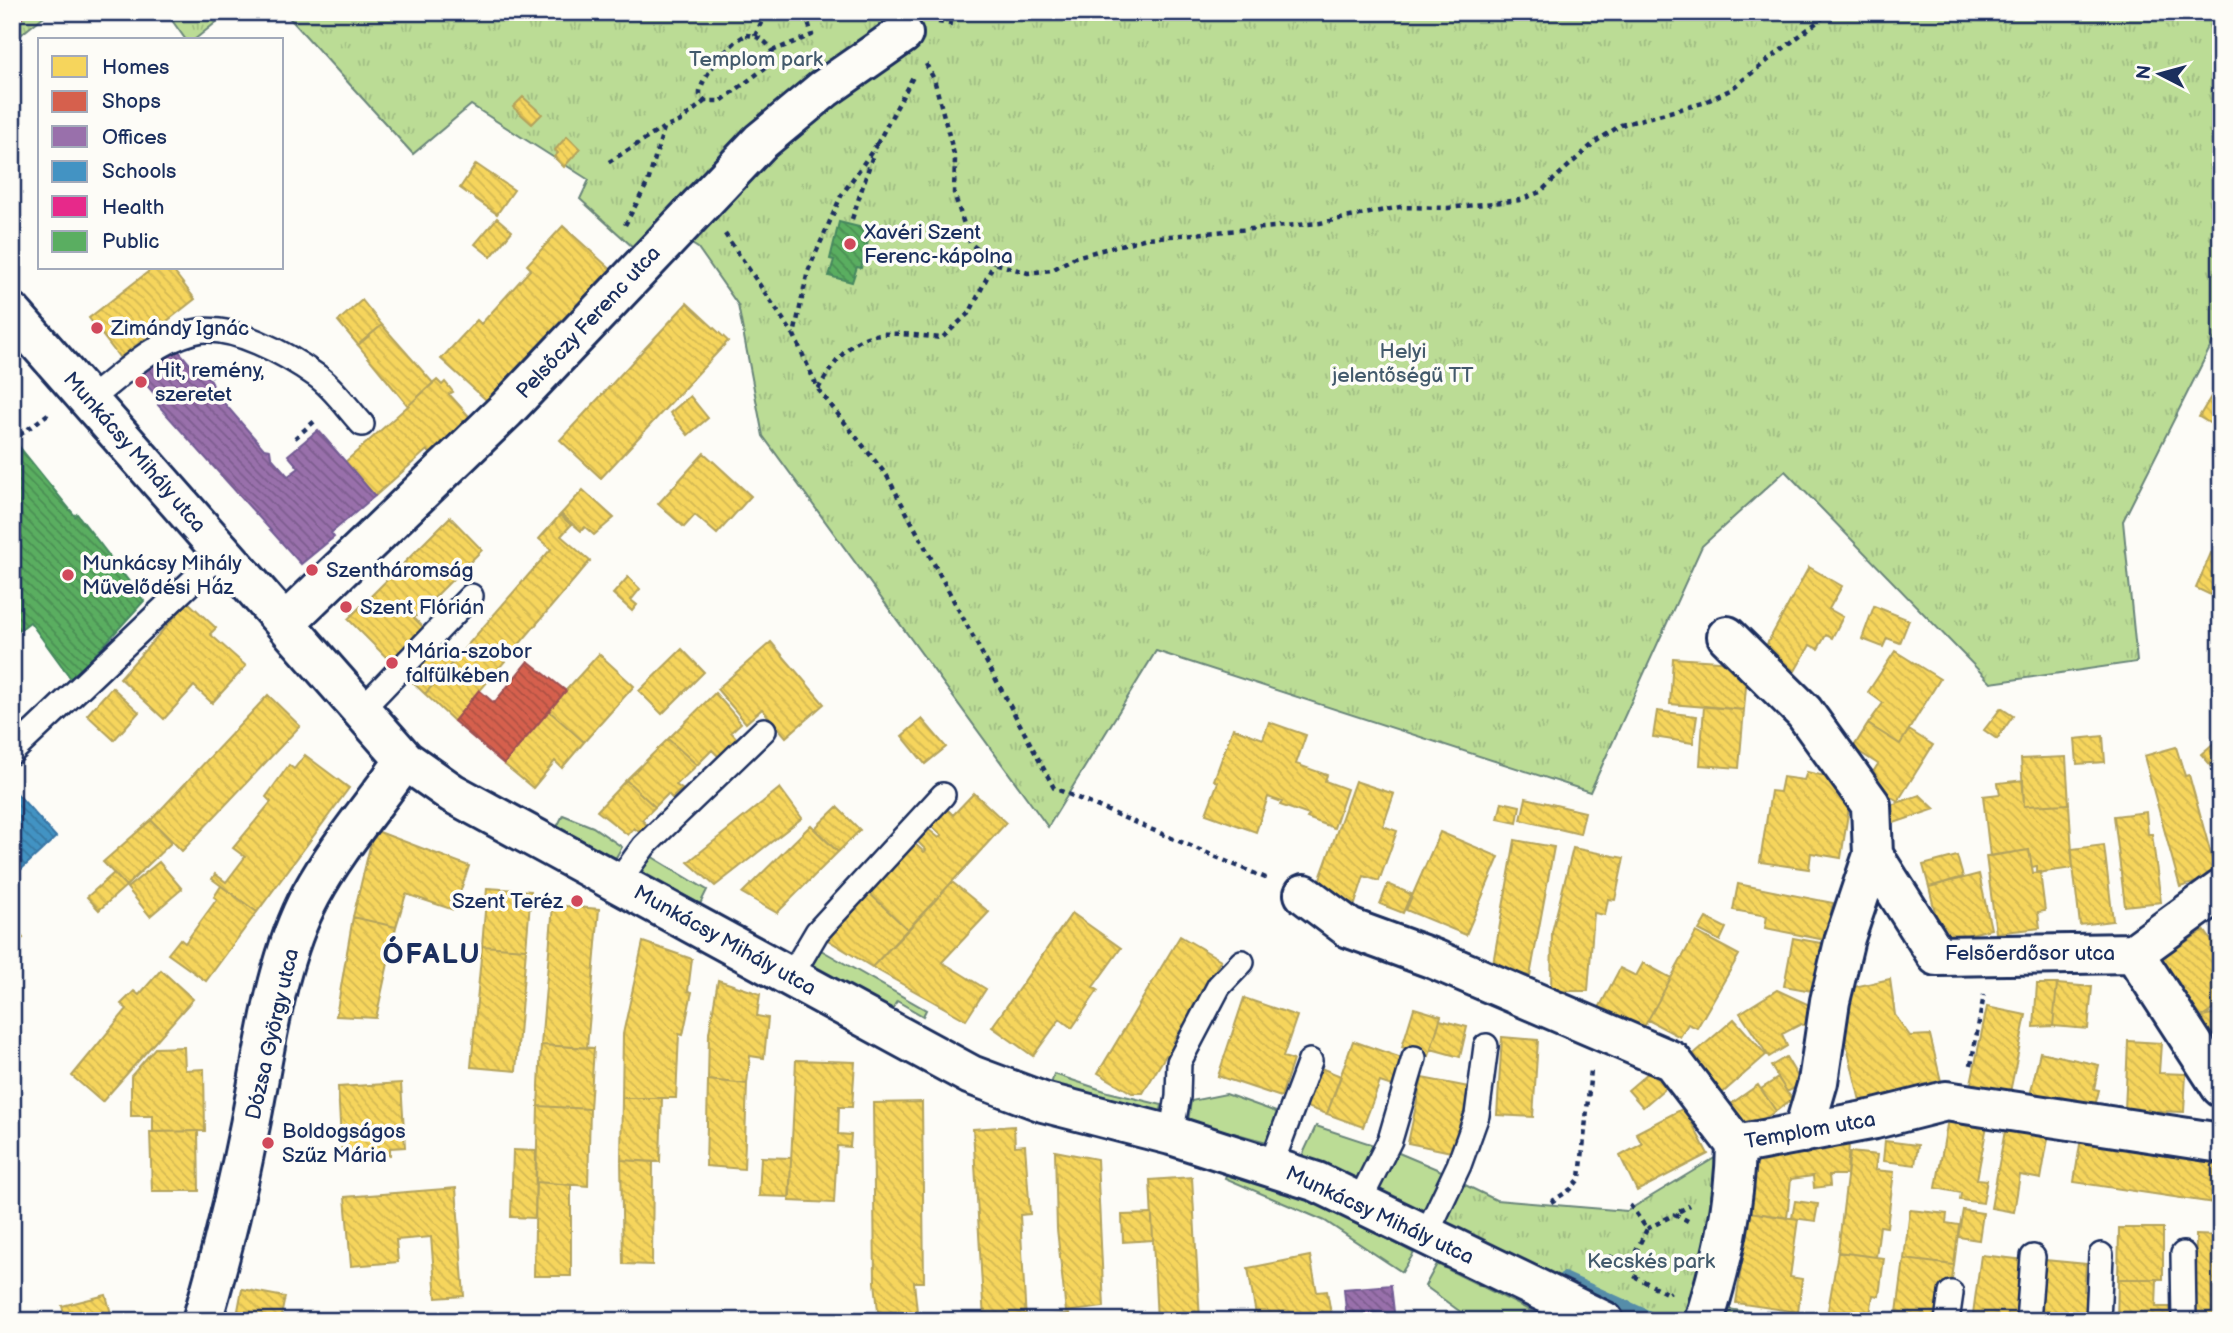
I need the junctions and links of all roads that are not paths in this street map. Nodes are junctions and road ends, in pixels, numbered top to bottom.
1 (912, 45) road end
2 (12, 313) edge
3 (89, 400) junction
4 (362, 424) dead end
5 (222, 553) junction
6 (471, 596) dead end
7 (285, 623) junction
8 (1727, 636) dead end
9 (360, 711) junction
10 (764, 730) dead end
11 (12, 752) edge
12 (405, 760) junction
13 (943, 795) dead end
14 (1873, 855) junction
15 (618, 882) junction
16 (1289, 887) road end
17 (2221, 890) edge
18 (2134, 953) junction
19 (1242, 962) dead end
20 (791, 976) junction
21 (1486, 1046) dead end
22 (1414, 1058) dead end
23 (1310, 1061) dead end
24 (2221, 1087) edge
25 (1803, 1133) junction
26 (1171, 1135) junction
27 (2221, 1143) edge
28 (1737, 1145) junction
29 (1271, 1165) junction
30 (1359, 1202) junction
31 (1426, 1235) junction
32 (2183, 1254) dead end
33 (2101, 1255) dead end
34 (2033, 1257) dead end
35 (1951, 1293) dead end
36 (202, 1321) edge
37 (1604, 1321) edge
38 (1704, 1321) edge
39 (1947, 1321) edge
40 (2028, 1321) edge
41 (2098, 1321) edge
42 (2184, 1321) edge

1 - 7 street, Pelsőczy Ferenc utca
2 - 3 street, Munkácsy Mihály utca
3 - 4 lane
3 - 5 street, Munkácsy Mihály utca
5 - 7 street, Munkácsy Mihály utca
5 - 11 lane
6 - 9 lane
7 - 9 street, Munkácsy Mihály utca
8 - 14 street
9 - 12 street, Munkácsy Mihály utca
10 - 15 lane
12 - 15 street, Munkácsy Mihály utca
12 - 36 street, Dózsa György utca
13 - 20 lane
14 - 18 street, Felsőerdősor utca
14 - 25 street
15 - 20 street, Munkácsy Mihály utca
16 - 28 street, Templom utca
17 - 18 street, Felsőerdősor utca
18 - 24 street
19 - 26 lane
20 - 26 street, Munkácsy Mihály utca
21 - 31 lane
22 - 30 lane
23 - 29 lane
25 - 27 street, Templom utca
25 - 28 street, Templom utca
26 - 29 street, Munkácsy Mihály utca
28 - 38 street
29 - 30 street, Munkácsy Mihály utca
30 - 31 street, Munkácsy Mihály utca
31 - 37 street, Munkácsy Mihály utca
32 - 42 lane
33 - 41 lane
34 - 40 lane
35 - 39 lane

